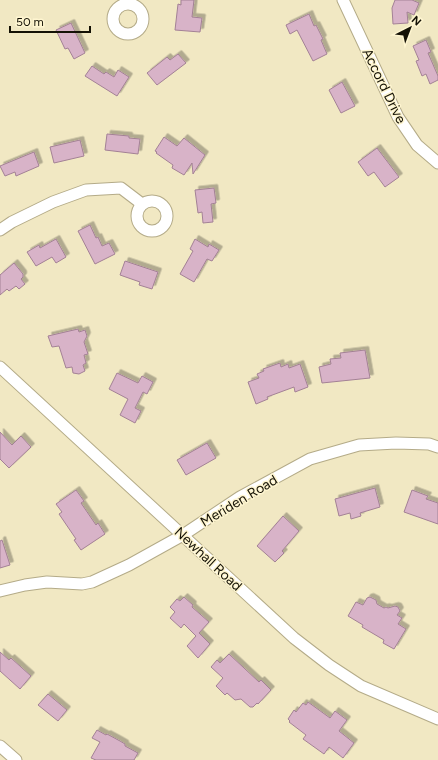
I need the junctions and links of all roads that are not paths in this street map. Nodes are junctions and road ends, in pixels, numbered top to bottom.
1 (343, 0) edge
2 (438, 163) edge
3 (142, 204) dead end
4 (0, 230) edge
5 (0, 367) edge
6 (438, 447) edge
7 (183, 535) junction
8 (0, 591) edge
9 (438, 719) edge
10 (0, 746) edge
11 (16, 760) edge

1 - 2 street, Accord Drive
3 - 4 street
5 - 7 street, Newhall Road
6 - 7 street, Meriden Road
7 - 8 street, Meriden Road
7 - 9 street, Newhall Road
10 - 11 street

